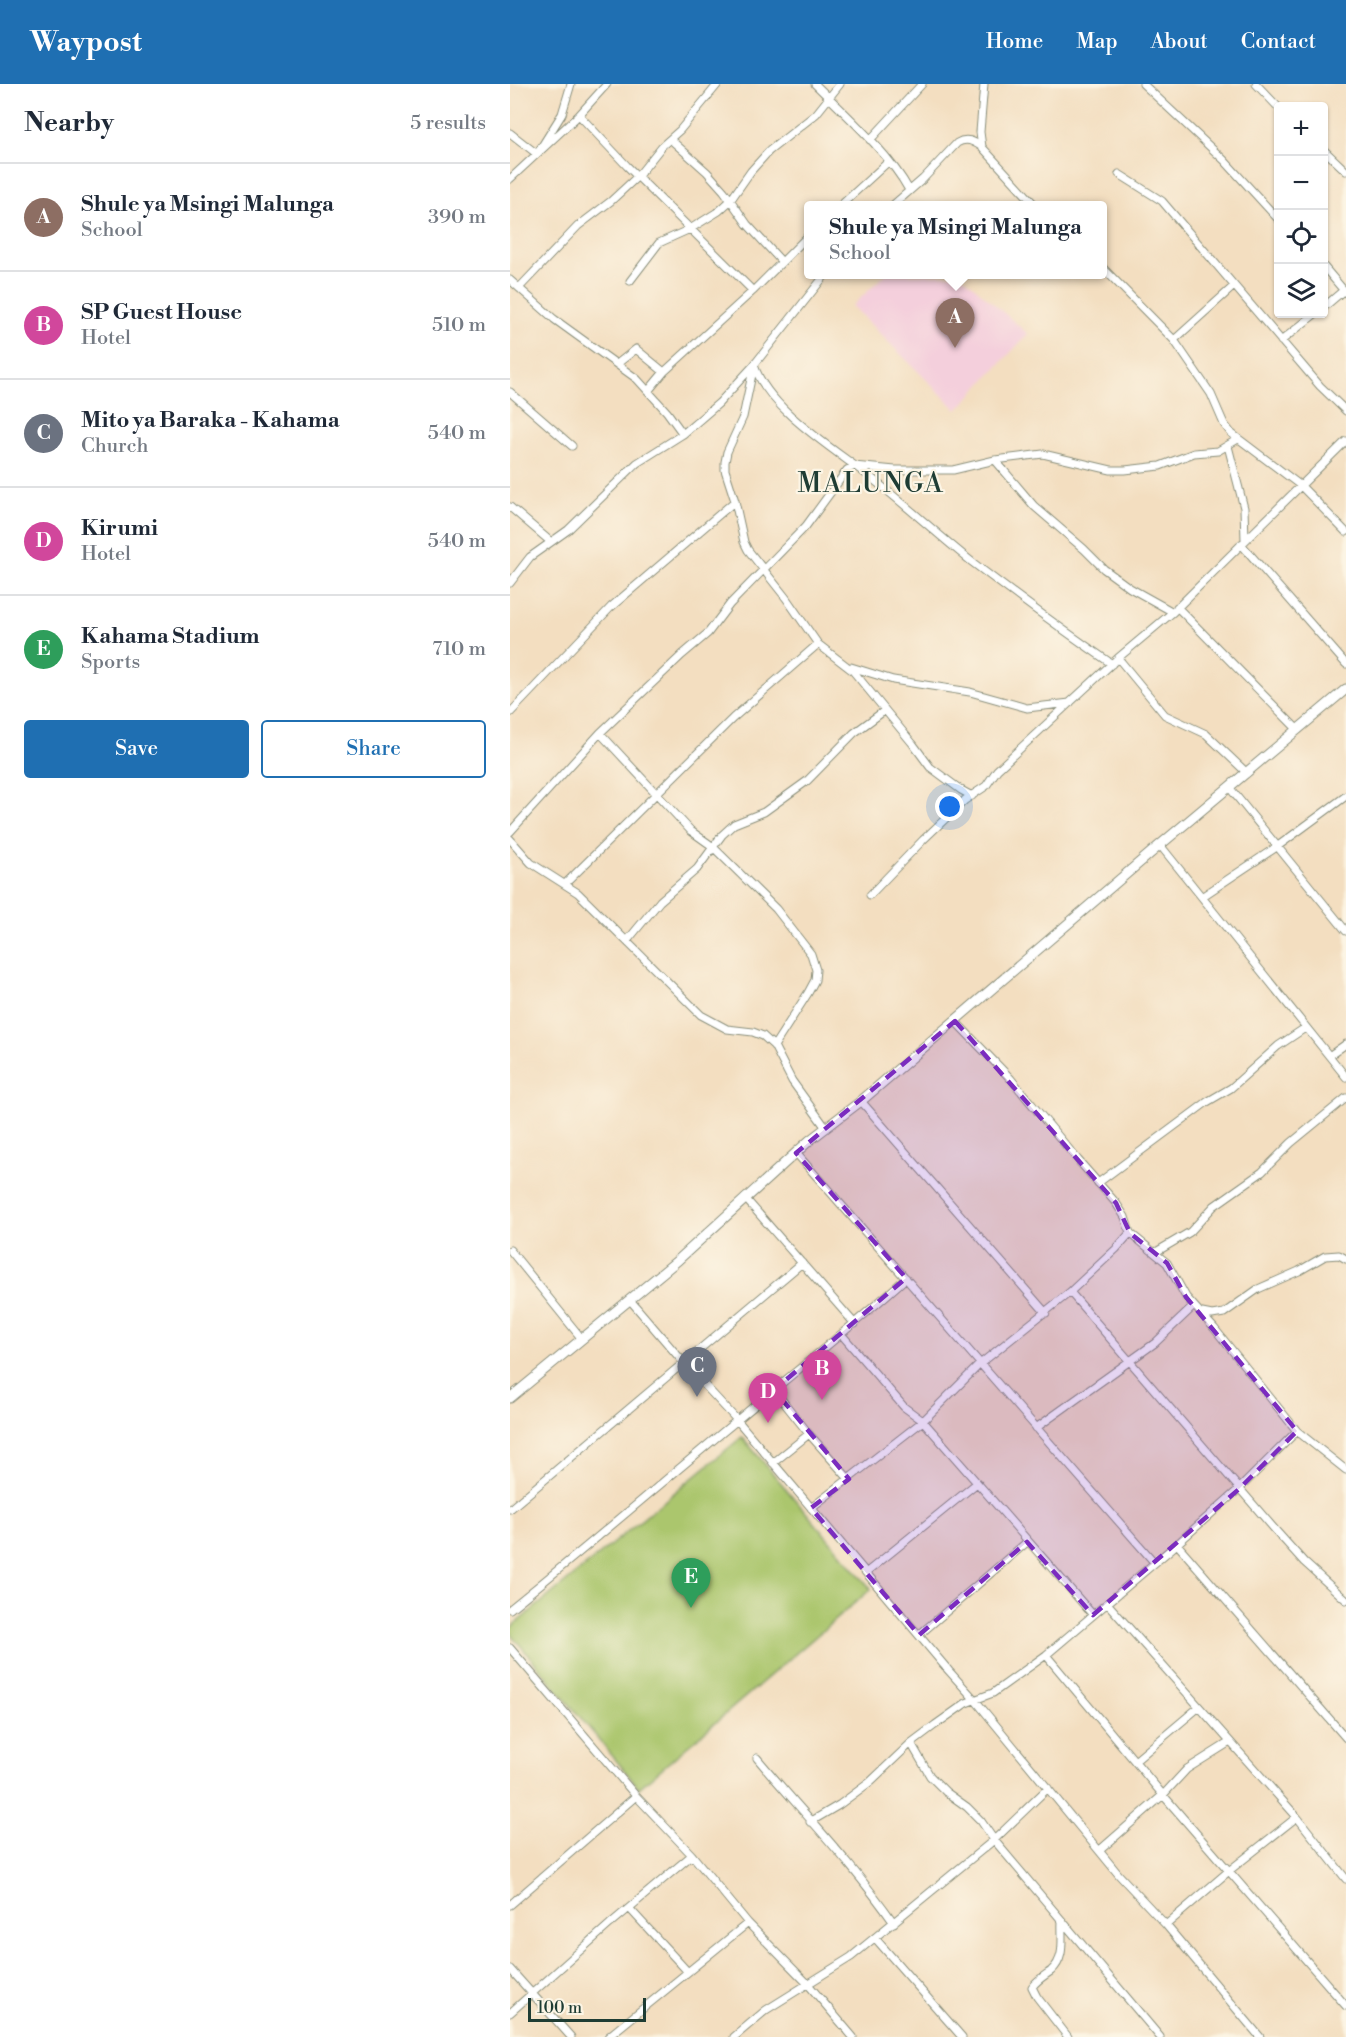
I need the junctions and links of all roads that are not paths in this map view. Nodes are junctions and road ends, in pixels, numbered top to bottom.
1 (607, 84) edge
2 (718, 84) edge
3 (815, 84) edge
4 (840, 84) edge
5 (922, 84) edge
6 (984, 84) edge
7 (1143, 84) edge
8 (1256, 84) edge
9 (570, 85) edge
10 (830, 99) junction
11 (1274, 102) edge
12 (579, 115) junction
13 (510, 133) edge
14 (670, 139) junction
15 (870, 140) junction
16 (982, 147) junction
17 (537, 154) junction
18 (1328, 155) edge
19 (888, 162) junction
20 (1346, 171) edge
21 (1119, 174) dead end
22 (638, 176) junction
23 (510, 179) edge
24 (909, 190) junction
25 (730, 201) junction
26 (845, 201) edge
27 (897, 201) edge
28 (1031, 201) edge
29 (1274, 215) edge
30 (690, 229) junction
31 (804, 240) edge
32 (782, 262) junction
33 (1107, 272) edge
34 (1328, 273) edge
35 (822, 279) edge
36 (510, 280) edge
37 (630, 280) dead end
38 (1234, 286) junction
39 (519, 288) junction
40 (753, 291) junction
41 (1345, 292) edge
42 (1328, 304) edge
43 (1310, 318) edge
44 (1174, 340) junction
45 (1281, 341) junction
46 (617, 364) junction
47 (754, 365) junction
48 (664, 372) junction
49 (649, 390) junction
50 (510, 392) edge
51 (1346, 411) edge
52 (683, 434) junction
53 (1238, 440) junction
54 (1346, 441) edge
55 (572, 446) dead end
56 (1228, 446) junction
57 (995, 460) junction
58 (854, 466) junction
59 (1300, 486) junction
60 (735, 501) junction
61 (510, 507) edge
62 (1346, 532) edge
63 (551, 542) junction
64 (1243, 542) junction
65 (762, 569) junction
66 (510, 583) edge
67 (1175, 609) junction
68 (819, 644) junction
69 (1118, 658) junction
70 (1112, 664) junction
71 (1346, 664) edge
72 (848, 667) junction
73 (1346, 689) edge
74 (1070, 704) junction
75 (884, 711) junction
76 (510, 713) edge
77 (1298, 730) junction
78 (600, 733) junction
79 (1247, 773) junction
80 (1229, 787) junction
81 (658, 794) junction
82 (972, 796) junction
83 (1344, 799) edge
84 (510, 832) edge
85 (510, 839) edge
86 (1160, 845) junction
87 (712, 846) junction
88 (1278, 846) junction
89 (566, 883) junction
90 (870, 895) dead end
91 (1203, 896) junction
92 (1346, 931) edge
93 (627, 941) junction
94 (955, 1021) junction
95 (1305, 1028) junction
96 (1346, 1044) edge
97 (774, 1046) junction
98 (1329, 1056) junction
99 (1346, 1077) edge
100 (1346, 1098) edge
101 (861, 1101) junction
102 (826, 1128) junction
103 (796, 1153) junction
104 (1098, 1183) junction
105 (745, 1198) junction
106 (1130, 1233) junction
107 (510, 1250) edge
108 (1156, 1252) junction
109 (1346, 1259) edge
110 (802, 1263) junction
111 (906, 1278) junction
112 (1070, 1292) junction
113 (630, 1300) junction
114 (1194, 1306) junction
115 (1046, 1313) junction
116 (1202, 1313) junction
117 (855, 1324) junction
118 (843, 1335) junction
119 (582, 1339) junction
120 (1129, 1361) junction
121 (684, 1363) junction
122 (980, 1365) junction
123 (774, 1390) junction
124 (510, 1398) edge
125 (737, 1420) junction
126 (923, 1421) junction
127 (1036, 1428) junction
128 (1297, 1431) junction
129 (808, 1434) junction
130 (773, 1463) junction
131 (1346, 1470) edge
132 (849, 1479) junction
133 (977, 1483) junction
134 (1239, 1489) junction
135 (811, 1508) junction
136 (510, 1509) edge
137 (1027, 1542) junction
138 (1177, 1544) junction
139 (1155, 1562) junction
140 (867, 1572) junction
141 (1346, 1600) edge
142 (1107, 1603) junction
143 (510, 1609) edge
144 (1093, 1615) junction
145 (920, 1635) junction
146 (510, 1648) edge
147 (1046, 1655) junction
148 (976, 1701) junction
149 (1199, 1707) junction
150 (1346, 1738) edge
151 (1230, 1742) junction
152 (911, 1743) junction
153 (757, 1758) dead end
154 (1134, 1761) junction
155 (1048, 1788) junction
156 (1163, 1795) junction
157 (636, 1796) junction
158 (1297, 1817) junction
159 (810, 1822) junction
160 (994, 1840) junction
161 (1100, 1850) junction
162 (692, 1855) junction
163 (1230, 1870) junction
164 (1346, 1879) edge
165 (510, 1905) edge
166 (629, 1908) junction
167 (1062, 1921) junction
168 (748, 1923) junction
169 (894, 1923) junction
170 (1166, 1925) junction
171 (876, 1938) junction
172 (510, 1969) edge
173 (688, 1972) junction
174 (807, 1983) junction
175 (532, 1995) junction
176 (1346, 2006) edge
177 (510, 2013) edge
178 (571, 2037) edge
179 (608, 2037) edge
180 (734, 2037) edge
181 (853, 2037) edge
182 (962, 2037) edge
183 (1068, 2037) edge
184 (1160, 2037) edge
185 (1260, 2037) edge

1 - 12 street
2 - 14 street
3 - 10 street
4 - 10 street
5 - 15 street
6 - 16 street
7 - 29 street
8 - 11 street
9 - 17 street
10 - 15 street
10 - 25 street
12 - 17 street
12 - 22 street
13 - 17 street
14 - 22 street
14 - 25 street
15 - 19 street
16 - 24 street
16 - 28 street
17 - 23 street
18 - 20 street
19 - 24 street
19 - 26 street
21 - 38 street
22 - 30 street
22 - 39 street
24 - 27 street
25 - 30 street
25 - 32 street
30 - 37 street
30 - 40 street
31 - 32 street
32 - 40 street
33 - 44 street
34 - 41 street
35 - 47 street
36 - 39 street
38 - 44 street
38 - 45 street
39 - 46 street
40 - 48 street
41 - 42 street
43 - 45 street
44 - 53 street
45 - 51 street
46 - 48 street
46 - 49 street
47 - 52 street
47 - 58 street
47 - 60 street
48 - 49 street
49 - 52 street
50 - 55 street
52 - 63 street
53 - 56 street
53 - 59 street
54 - 59 street
56 - 57 street
56 - 64 street
57 - 58 street
57 - 67 street
58 - 65 street
58 - 70 street
59 - 62 street
59 - 64 street
60 - 65 street
60 - 76 street
61 - 63 street
63 - 66 street
64 - 67 street
64 - 71 street
65 - 68 street
65 - 78 street
67 - 69 street
67 - 77 street
68 - 72 street
68 - 81 street
69 - 70 street
69 - 79 street
70 - 74 street
72 - 74 street
72 - 75 street
73 - 77 street
74 - 82 street
75 - 82 street
75 - 87 street
77 - 79 street
78 - 81 street
78 - 84 street
79 - 80 street
80 - 86 street
80 - 88 street
81 - 87 street
81 - 89 street
82 - 90 street
83 - 88 street
85 - 89 street
86 - 91 street
86 - 94 street
87 - 93 street
87 - 97 street
88 - 91 street
88 - 92 street
89 - 93 street
91 - 95 street
93 - 97 street
94 - 101 street
94 - 104 street
95 - 98 street
95 - 104 street
96 - 98 street
97 - 102 street
98 - 99 street
100 - 108 street
101 - 102 street
101 - 115 street
102 - 103 street
103 - 105 street
103 - 111 street
104 - 106 street
105 - 110 street
105 - 113 street
106 - 108 street
106 - 112 street
107 - 119 street
108 - 114 street
109 - 116 street
110 - 117 street
110 - 121 street
111 - 117 street
111 - 122 street
112 - 115 street
112 - 120 street
113 - 119 street
113 - 121 street
114 - 116 street
114 - 120 street
115 - 122 street
116 - 128 street
117 - 118 street
118 - 123 street
118 - 126 street
119 - 124 street
120 - 127 street
120 - 134 street
121 - 125 street
121 - 136 street
122 - 126 street
122 - 127 street
123 - 125 street
123 - 129 street
125 - 130 street
125 - 143 street
126 - 132 street
126 - 133 street
127 - 139 street
128 - 131 street
128 - 134 street
129 - 130 street
129 - 132 street
130 - 135 street
132 - 135 street
133 - 137 street
133 - 140 street
134 - 138 street
134 - 141 street
135 - 140 street
137 - 144 street
137 - 145 street
138 - 139 street
138 - 150 street
139 - 142 street
140 - 145 street
142 - 144 street
142 - 149 street
144 - 147 street
145 - 148 street
146 - 157 street
147 - 148 street
147 - 154 street
148 - 152 street
148 - 155 street
149 - 151 street
149 - 154 street
151 - 156 street
151 - 158 street
152 - 159 street
152 - 160 street
153 - 159 street
154 - 156 street
155 - 160 street
155 - 161 street
156 - 161 street
156 - 163 street
157 - 162 street
157 - 165 street
158 - 163 street
158 - 164 street
159 - 169 street
160 - 167 street
160 - 169 street
161 - 170 street
162 - 166 street
162 - 168 street
163 - 170 street
163 - 176 street
166 - 173 street
166 - 175 street
167 - 183 street
167 - 184 street
168 - 173 street
168 - 174 street
169 - 171 street
170 - 185 street
171 - 174 street
171 - 182 street
172 - 175 street
173 - 179 street
174 - 180 street
174 - 181 street
175 - 177 street
175 - 178 street

